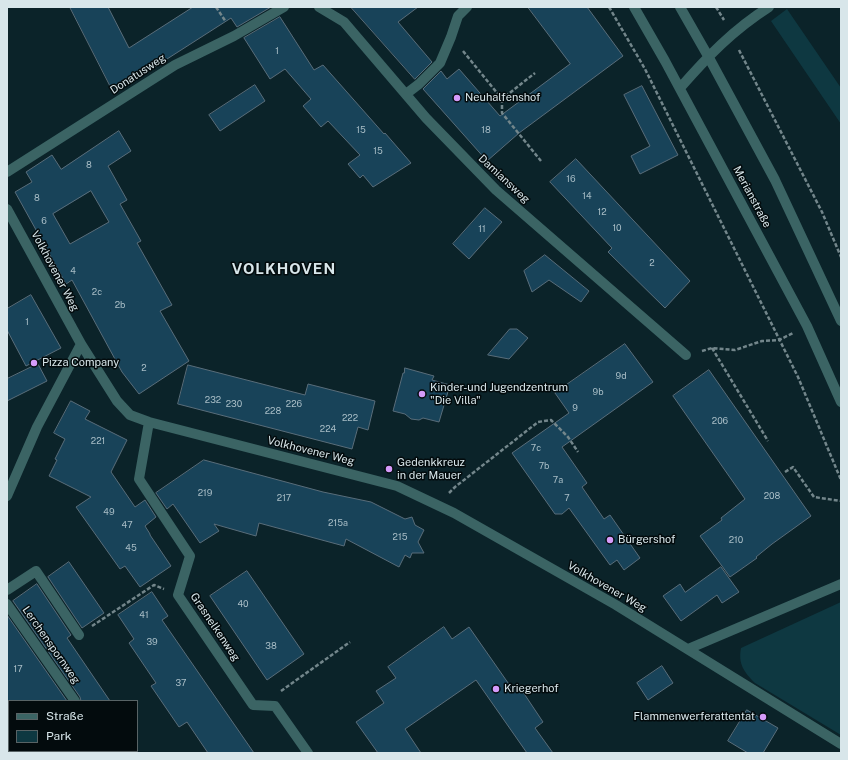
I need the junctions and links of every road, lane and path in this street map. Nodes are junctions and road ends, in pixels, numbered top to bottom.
1 (284, 7) edge
2 (320, 7) edge
3 (467, 7) edge
4 (609, 7) edge
5 (634, 7) edge
6 (680, 7) edge
7 (769, 7) edge
8 (732, 34) junction
9 (451, 37) junction
10 (708, 56) junction
11 (536, 73) dead end
12 (680, 88) junction
13 (406, 94) junction
14 (502, 99) junction
15 (541, 161) dead end
16 (9, 172) edge
17 (7, 209) edge
18 (841, 257) edge
19 (841, 321) edge
20 (807, 326) junction
21 (779, 340) junction
22 (80, 344) junction
23 (712, 348) junction
24 (686, 355) joint
25 (841, 402) edge
26 (149, 422) junction
27 (768, 441) dead end
28 (578, 452) dead end
29 (785, 472) dead end
30 (841, 480) edge
31 (7, 496) edge
32 (841, 501) edge
33 (438, 506) junction
34 (841, 584) edge
35 (7, 590) edge
36 (178, 595) junction
37 (7, 604) edge
38 (79, 635) joint
39 (350, 642) dead end
40 (688, 649) junction
41 (74, 700) edge
42 (275, 706) junction
43 (841, 744) edge
44 (308, 753) edge

1 - 16 street, Donatusweg
2 - 13 street, Damiansweg
3 - 9 street
4 - 21 path
5 - 12 street, Merianstraße
6 - 10 street
7 - 8 street
8 - 10 street
8 - 18 path
9 - 13 street
9 - 14 path
10 - 12 street
10 - 19 street
11 - 14 path
12 - 20 street, Merianstraße
13 - 24 street, Damiansweg
14 - 15 path
17 - 22 street, Volkhovener Weg
20 - 21 path
20 - 25 street, Merianstraße
21 - 23 path
21 - 30 path
22 - 26 street, Volkhovener Weg
22 - 31 street
23 - 24 path
23 - 27 path
26 - 33 street, Volkhovener Weg
26 - 36 street, Grasnelkenweg
28 - 33 path
29 - 32 path
33 - 40 street, Volkhovener Weg
34 - 40 street
35 - 38 street
36 - 38 path
36 - 42 street, Grasnelkenweg
37 - 41 street, Lerchenspornweg
39 - 42 path
40 - 43 street, Volkhovener Weg
42 - 44 street

